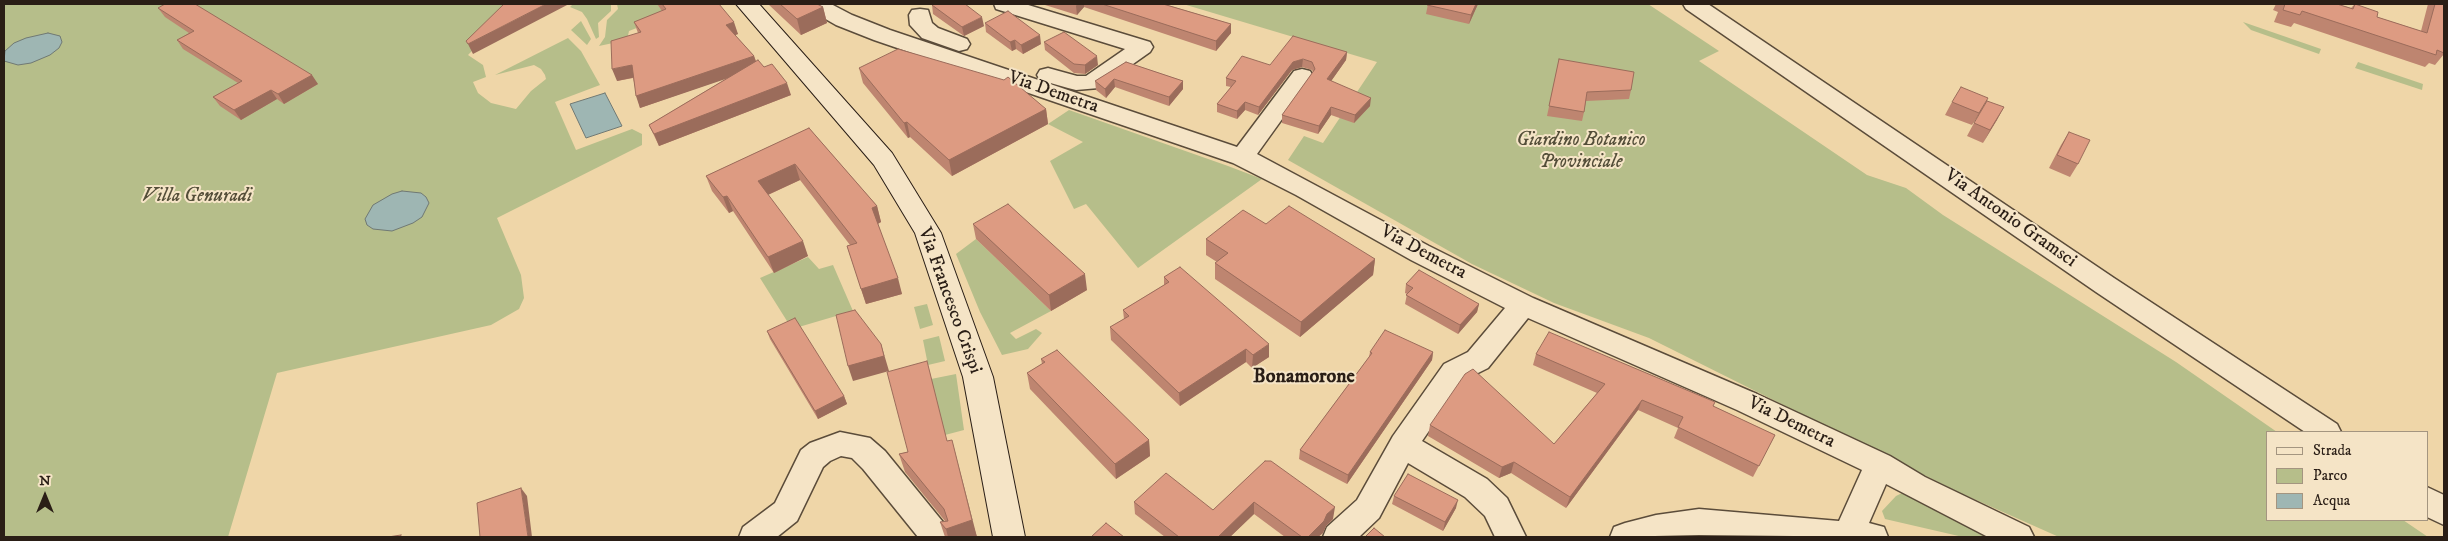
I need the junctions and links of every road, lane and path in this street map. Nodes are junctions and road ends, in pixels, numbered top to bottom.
1 (747, 4) edge
2 (816, 4) edge
3 (1004, 4) edge
4 (1694, 4) edge
5 (926, 9) edge
6 (882, 35) junction
7 (1302, 76) dead end
8 (1242, 157) junction
9 (1523, 305) junction
10 (2325, 431) edge
11 (1403, 446) junction
12 (1879, 466) junction
13 (2428, 501) edge
14 (2444, 512) edge
15 (1861, 536) edge
16 (754, 537) edge
17 (936, 537) edge
18 (1009, 537) edge
19 (1338, 537) edge
20 (1511, 537) edge
21 (1625, 537) edge
22 (2018, 537) edge

1 - 18 main road, Via Francesco Crispi
2 - 6 street, Via Demetra
3 - 5 street
4 - 10 street, Via Antonio Gramsci
5 - 6 street
6 - 8 street, Via Demetra
7 - 8 street
8 - 9 street, Via Demetra
9 - 11 street
9 - 12 street, Via Demetra
11 - 19 street
11 - 20 street
12 - 15 street
12 - 22 street, Via Demetra
13 - 14 street
15 - 21 street
16 - 17 street

